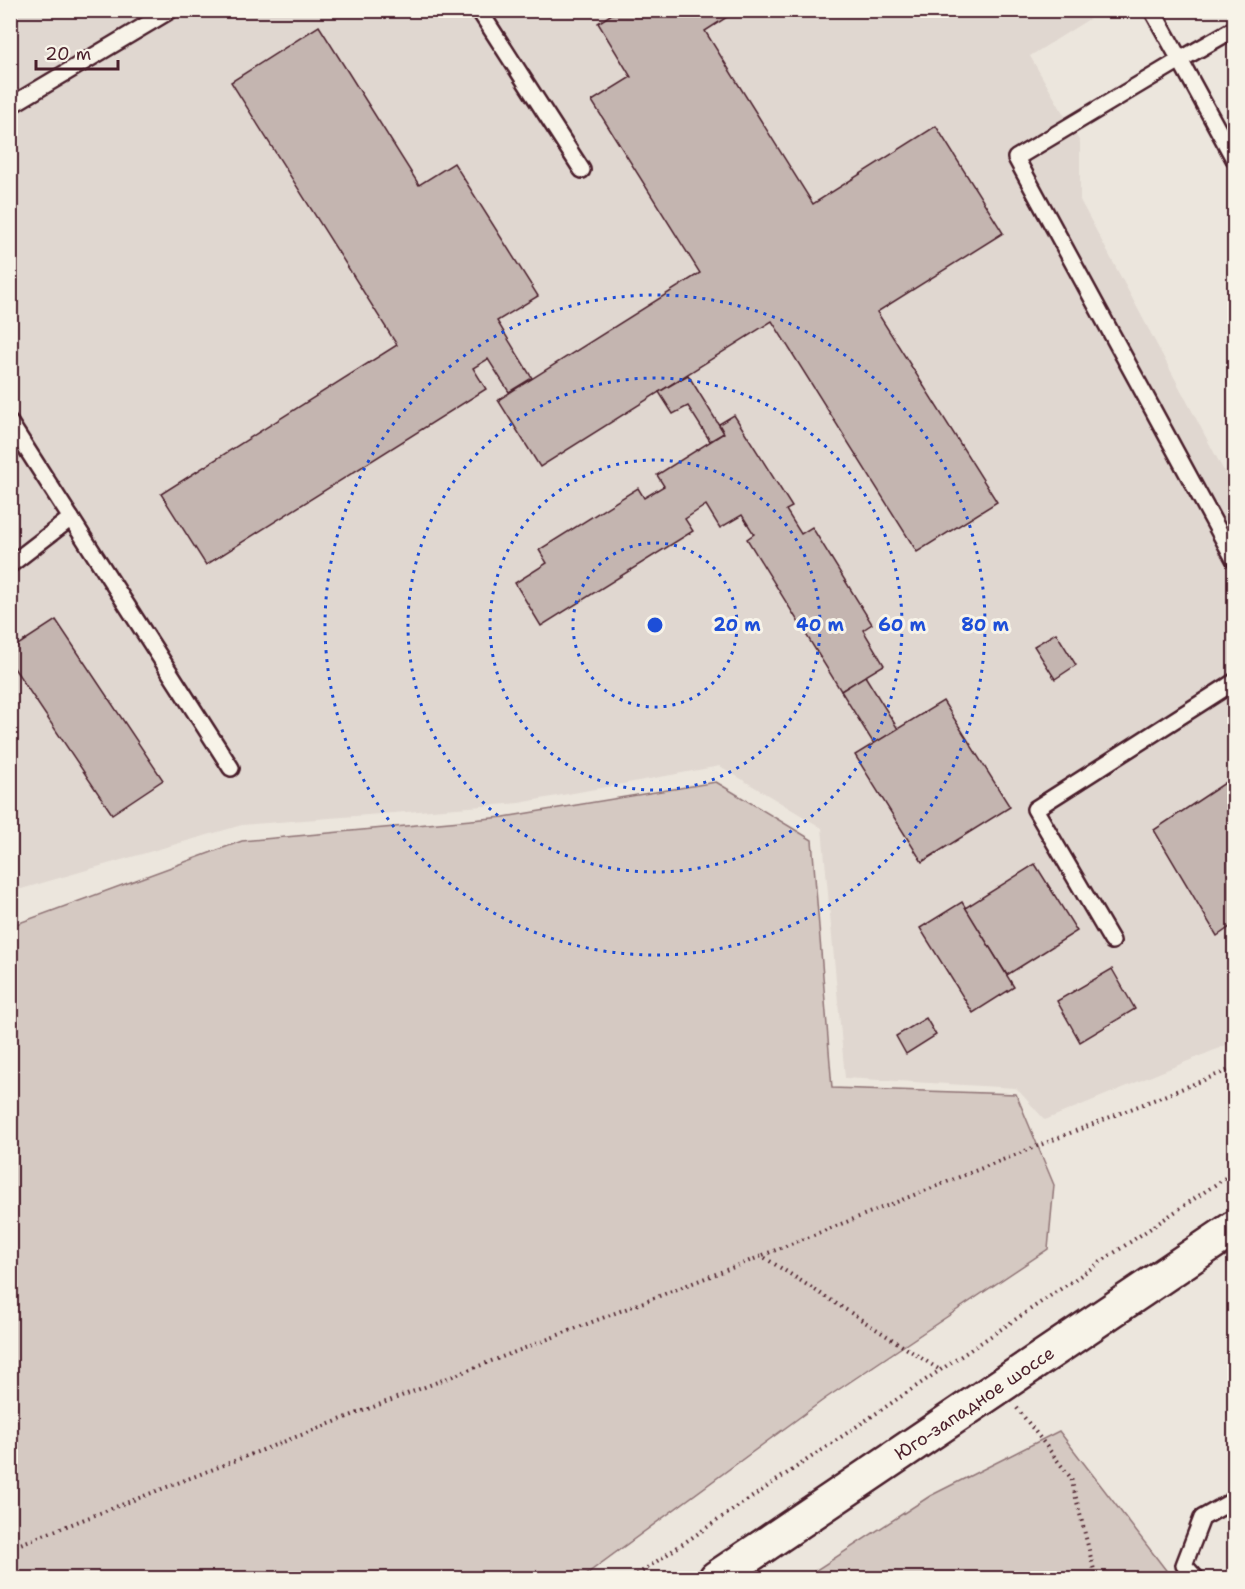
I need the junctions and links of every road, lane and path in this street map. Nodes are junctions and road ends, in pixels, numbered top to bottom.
1 (171, 10) edge
2 (479, 10) edge
3 (1152, 10) edge
4 (1234, 28) edge
5 (1180, 60) junction
6 (10, 106) edge
7 (1234, 159) edge
8 (582, 170) dead end
9 (10, 423) edge
10 (71, 518) junction
11 (1234, 559) edge
12 (10, 565) edge
13 (1234, 682) edge
14 (231, 768) dead end
15 (1112, 941) dead end
16 (1234, 1068) edge
17 (1234, 1172) edge
18 (1234, 1228) edge
19 (762, 1256) junction
20 (940, 1370) junction
21 (1000, 1386) junction
22 (1234, 1500) edge
23 (10, 1548) edge
24 (632, 1578) edge
25 (716, 1578) edge
26 (1096, 1578) edge
27 (1196, 1578) edge

1 - 6 lane
2 - 8 lane
3 - 5 lane
4 - 5 lane
5 - 7 lane
5 - 11 lane
9 - 10 lane
10 - 12 lane
10 - 14 lane
13 - 15 lane
16 - 19 path
17 - 20 path
18 - 21 main road, Юго-западное шоссе
19 - 20 path
19 - 23 path
20 - 24 path
21 - 25 main road, Юго-западное шоссе
21 - 26 path
22 - 27 lane

